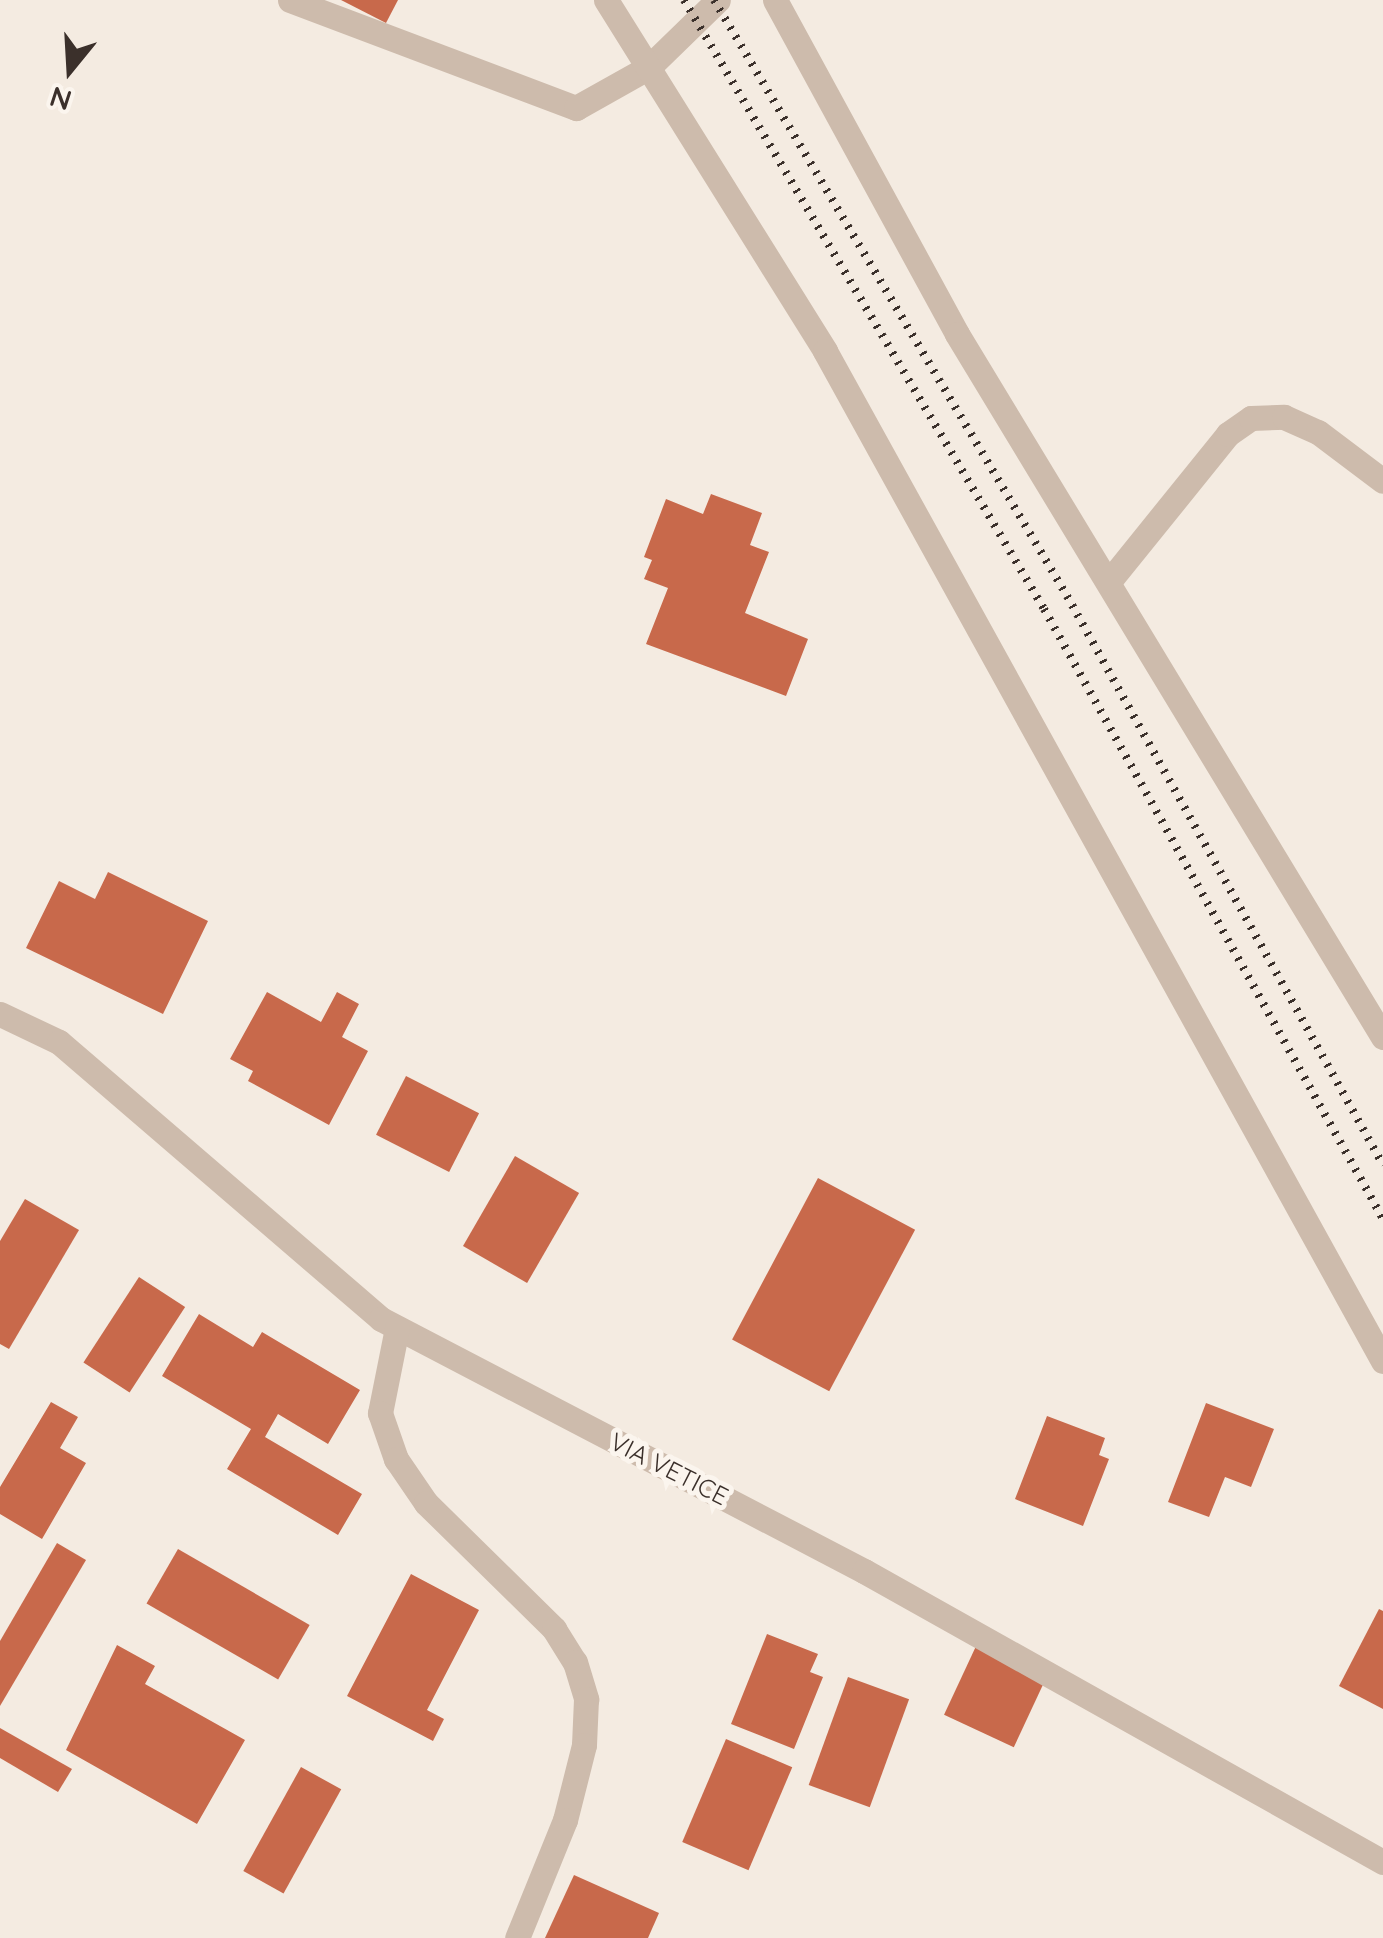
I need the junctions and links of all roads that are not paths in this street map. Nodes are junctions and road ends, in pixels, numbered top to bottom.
1 (290, 0) edge
2 (606, 0) edge
3 (718, 0) edge
4 (775, 0) edge
5 (649, 68) junction
6 (1383, 480) edge
7 (1111, 580) junction
8 (0, 1014) edge
9 (1383, 1036) edge
10 (397, 1328) junction
11 (1383, 1362) edge
12 (1383, 1862) edge
13 (517, 1938) edge

1 - 5 street
2 - 5 street
3 - 5 street
4 - 7 street
5 - 11 street
6 - 7 street
7 - 9 street
8 - 10 street, VIA VETICE
10 - 12 street, VIA VETICE
10 - 13 street

